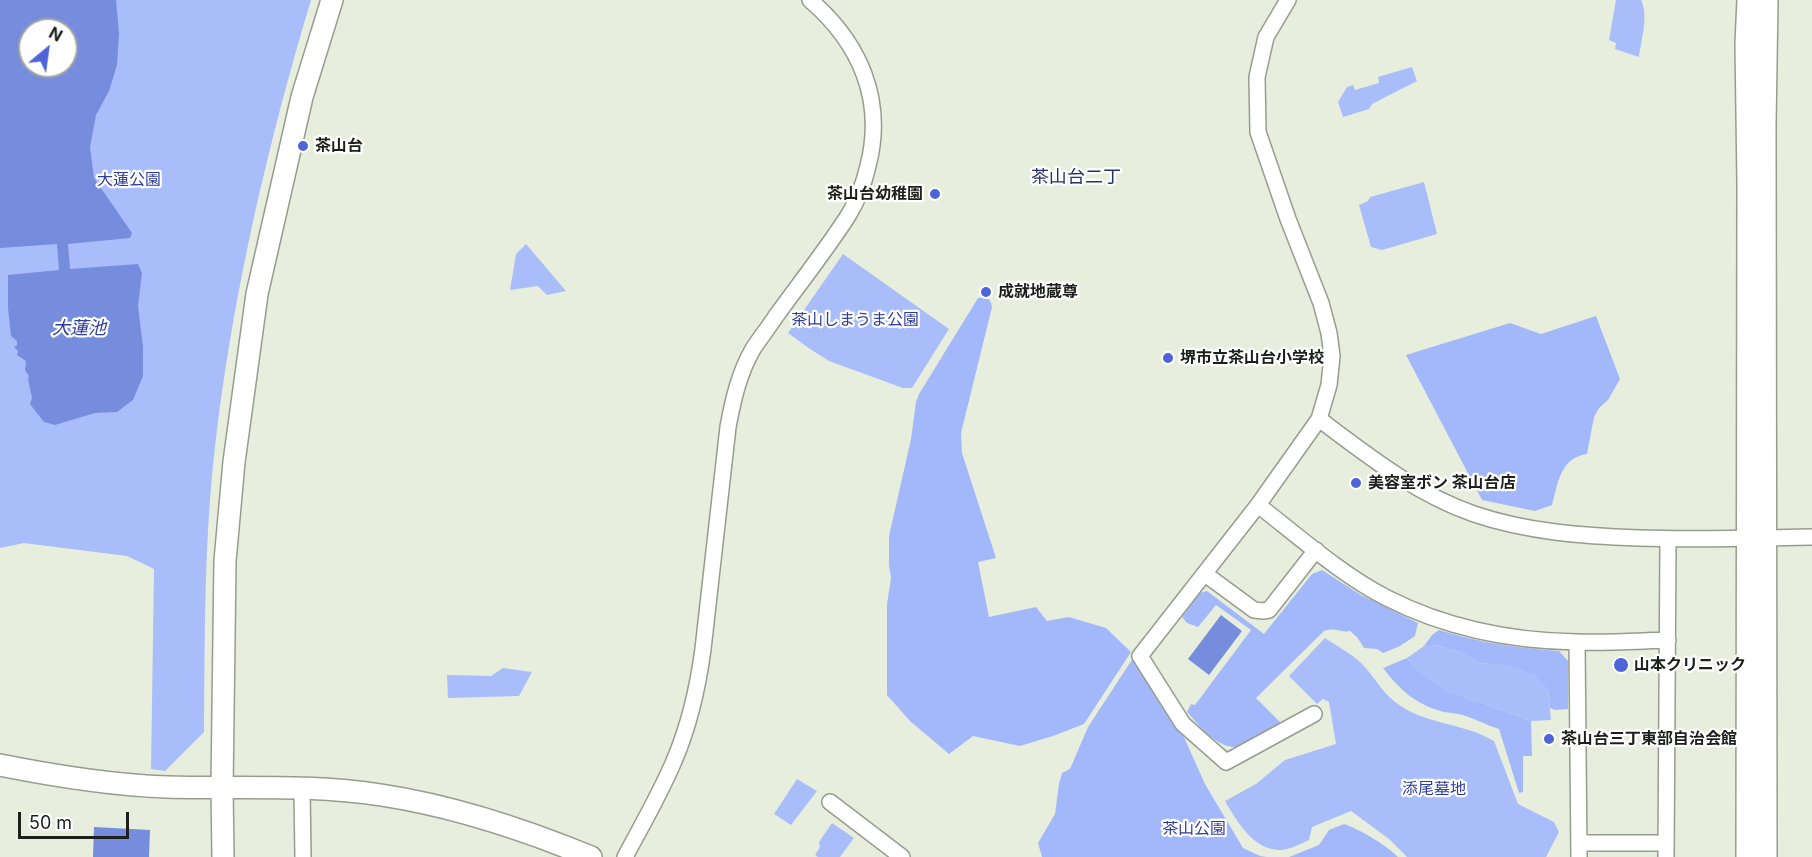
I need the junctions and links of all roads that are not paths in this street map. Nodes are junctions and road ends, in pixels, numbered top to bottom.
1 (332, 0) edge
2 (810, 0) edge
3 (1288, 0) edge
4 (1748, 0) edge
5 (1767, 0) edge
6 (1319, 419) junction
7 (1258, 505) junction
8 (1812, 537) edge
9 (1756, 538) junction
10 (1668, 539) junction
11 (1316, 550) junction
12 (1205, 574) junction
13 (1668, 640) junction
14 (1577, 642) junction
15 (1314, 714) dead end
16 (0, 765) edge
17 (222, 788) junction
18 (302, 789) junction
19 (830, 802) dead end
20 (1579, 850) edge
21 (1666, 850) edge
22 (223, 857) edge
23 (303, 857) edge
24 (591, 857) edge
25 (626, 857) edge
26 (902, 857) edge
27 (1747, 857) edge
28 (1766, 857) edge

1 - 17 street
2 - 25 street
3 - 6 street
4 - 9 street
5 - 9 street
6 - 7 street
6 - 10 street
7 - 11 street
7 - 12 street
8 - 9 street
9 - 10 street
9 - 27 street
9 - 28 street
10 - 13 street
11 - 12 street
11 - 14 street
12 - 15 street
13 - 14 street
13 - 21 street
14 - 20 street
16 - 17 street
17 - 18 street
17 - 22 street
18 - 23 street
18 - 24 street
19 - 26 street
20 - 21 street

